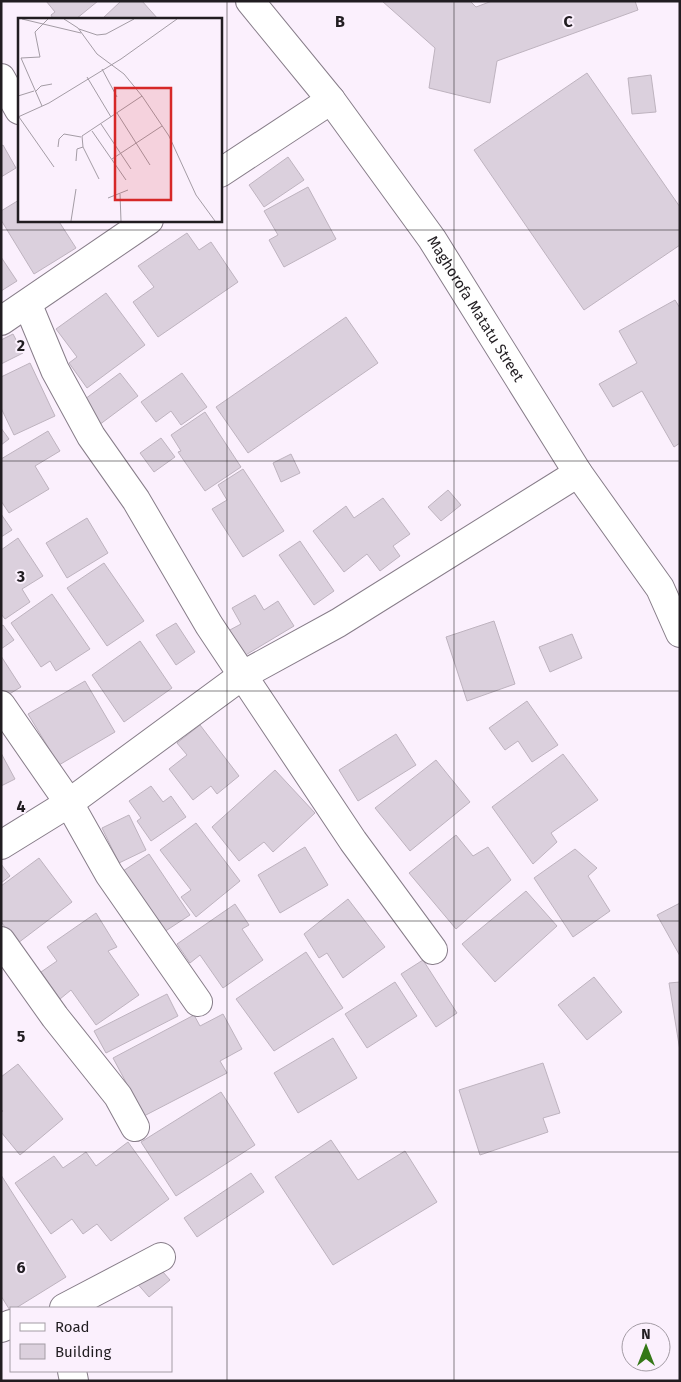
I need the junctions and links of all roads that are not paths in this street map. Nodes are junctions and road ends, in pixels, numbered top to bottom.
1 (250, 1) edge
2 (1, 78) edge
3 (331, 100) junction
4 (18, 108) edge
5 (221, 172) edge
6 (148, 221) edge
7 (28, 304) junction
8 (1, 321) edge
9 (578, 473) junction
10 (680, 633) edge
11 (243, 674) junction
12 (1, 705) edge
13 (69, 803) junction
14 (1, 845) edge
15 (1, 941) edge
16 (433, 950) dead end
17 (198, 1002) dead end
18 (135, 1128) dead end
19 (161, 1258) dead end
20 (67, 1307) edge

1 - 3 street, Maghorofa Matatu Street
2 - 4 street
3 - 5 street
3 - 9 street, Maghorofa Matatu Street
6 - 7 street
7 - 8 street
7 - 11 street
9 - 10 street, Maghorofa Matatu Street
9 - 11 street
11 - 13 street
11 - 16 street
12 - 13 street
13 - 14 street
13 - 17 street
15 - 18 street
19 - 20 street

